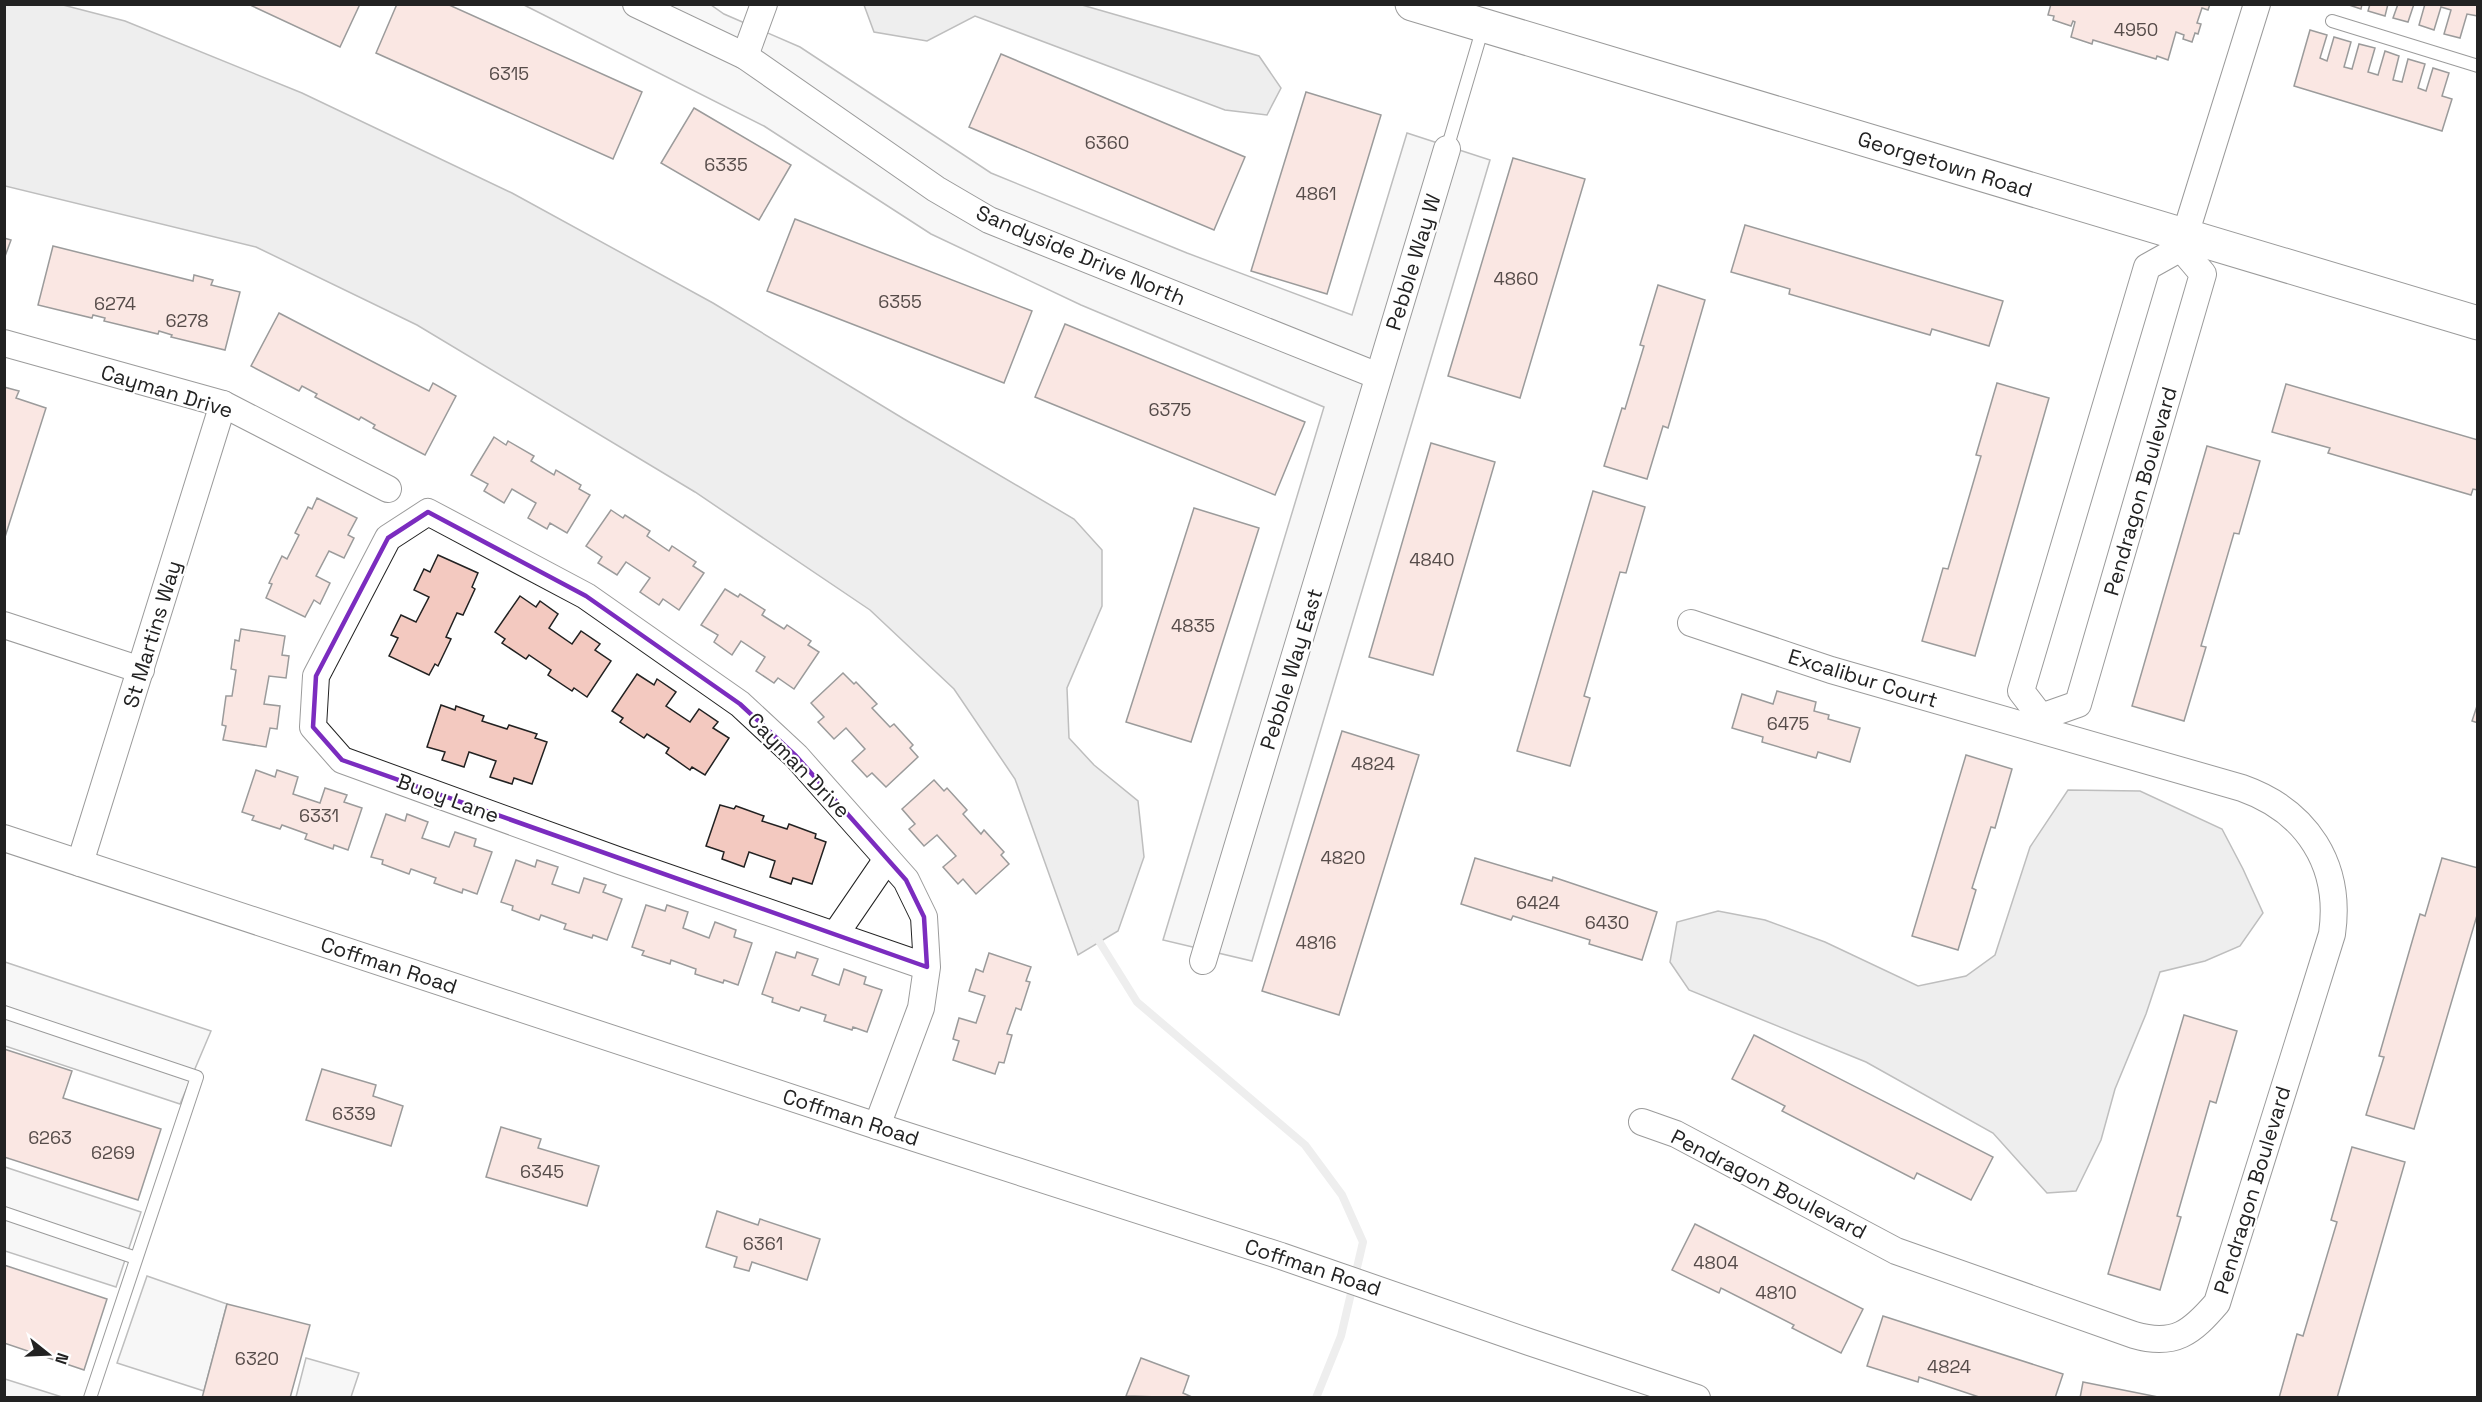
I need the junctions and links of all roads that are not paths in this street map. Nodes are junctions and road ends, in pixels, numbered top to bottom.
1 (636, 4) edge
2 (764, 4) edge
3 (1412, 4) edge
4 (2257, 4) edge
5 (2332, 21) dead end
6 (1483, 26) junction
7 (745, 56) junction
8 (2478, 66) edge
9 (1447, 149) joint
10 (2182, 242) junction
11 (2478, 323) edge
12 (4, 343) edge
13 (1378, 376) junction
14 (223, 404) junction
15 (388, 489) dead end
16 (428, 512) joint
17 (1690, 623) dead end
18 (4, 625) edge
19 (141, 670) junction
20 (2039, 723) junction
21 (4, 838) edge
22 (887, 859) junction
23 (80, 863) junction
24 (835, 935) junction
25 (1203, 961) dead end
26 (927, 967) junction
27 (4, 1012) edge
28 (1642, 1122) dead end
29 (877, 1126) junction
30 (4, 1213) edge
31 (136, 1258) junction
32 (90, 1398) edge
33 (1697, 1398) edge

1 - 7 street, Sandyside Drive North
2 - 7 street
3 - 6 main road, Georgetown Road
4 - 10 street
5 - 8 lane
6 - 9 lane
6 - 10 main road, Georgetown Road
7 - 13 street, Sandyside Drive North
9 - 13 street, Pebble Way W
10 - 11 main road, Georgetown Road
10 - 20 street
10 - 20 street, Pendragon Boulevard
12 - 14 street, Cayman Drive
13 - 25 street, Pebble Way East
14 - 15 street, Cayman Drive
14 - 19 street, St Martins Way
16 - 22 street, Cayman Drive
16 - 24 street, Buoy Lane
17 - 20 street, Excalibur Court
18 - 19 street
19 - 23 street, St Martins Way
20 - 28 street, Pendragon Boulevard
21 - 23 street, Coffman Road
22 - 24 street
22 - 26 street, Cayman Drive
23 - 29 street, Coffman Road
24 - 26 street, Buoy Lane
26 - 29 street, Cayman Drive
27 - 31 lane
29 - 33 street, Coffman Road
30 - 31 lane
31 - 32 lane

